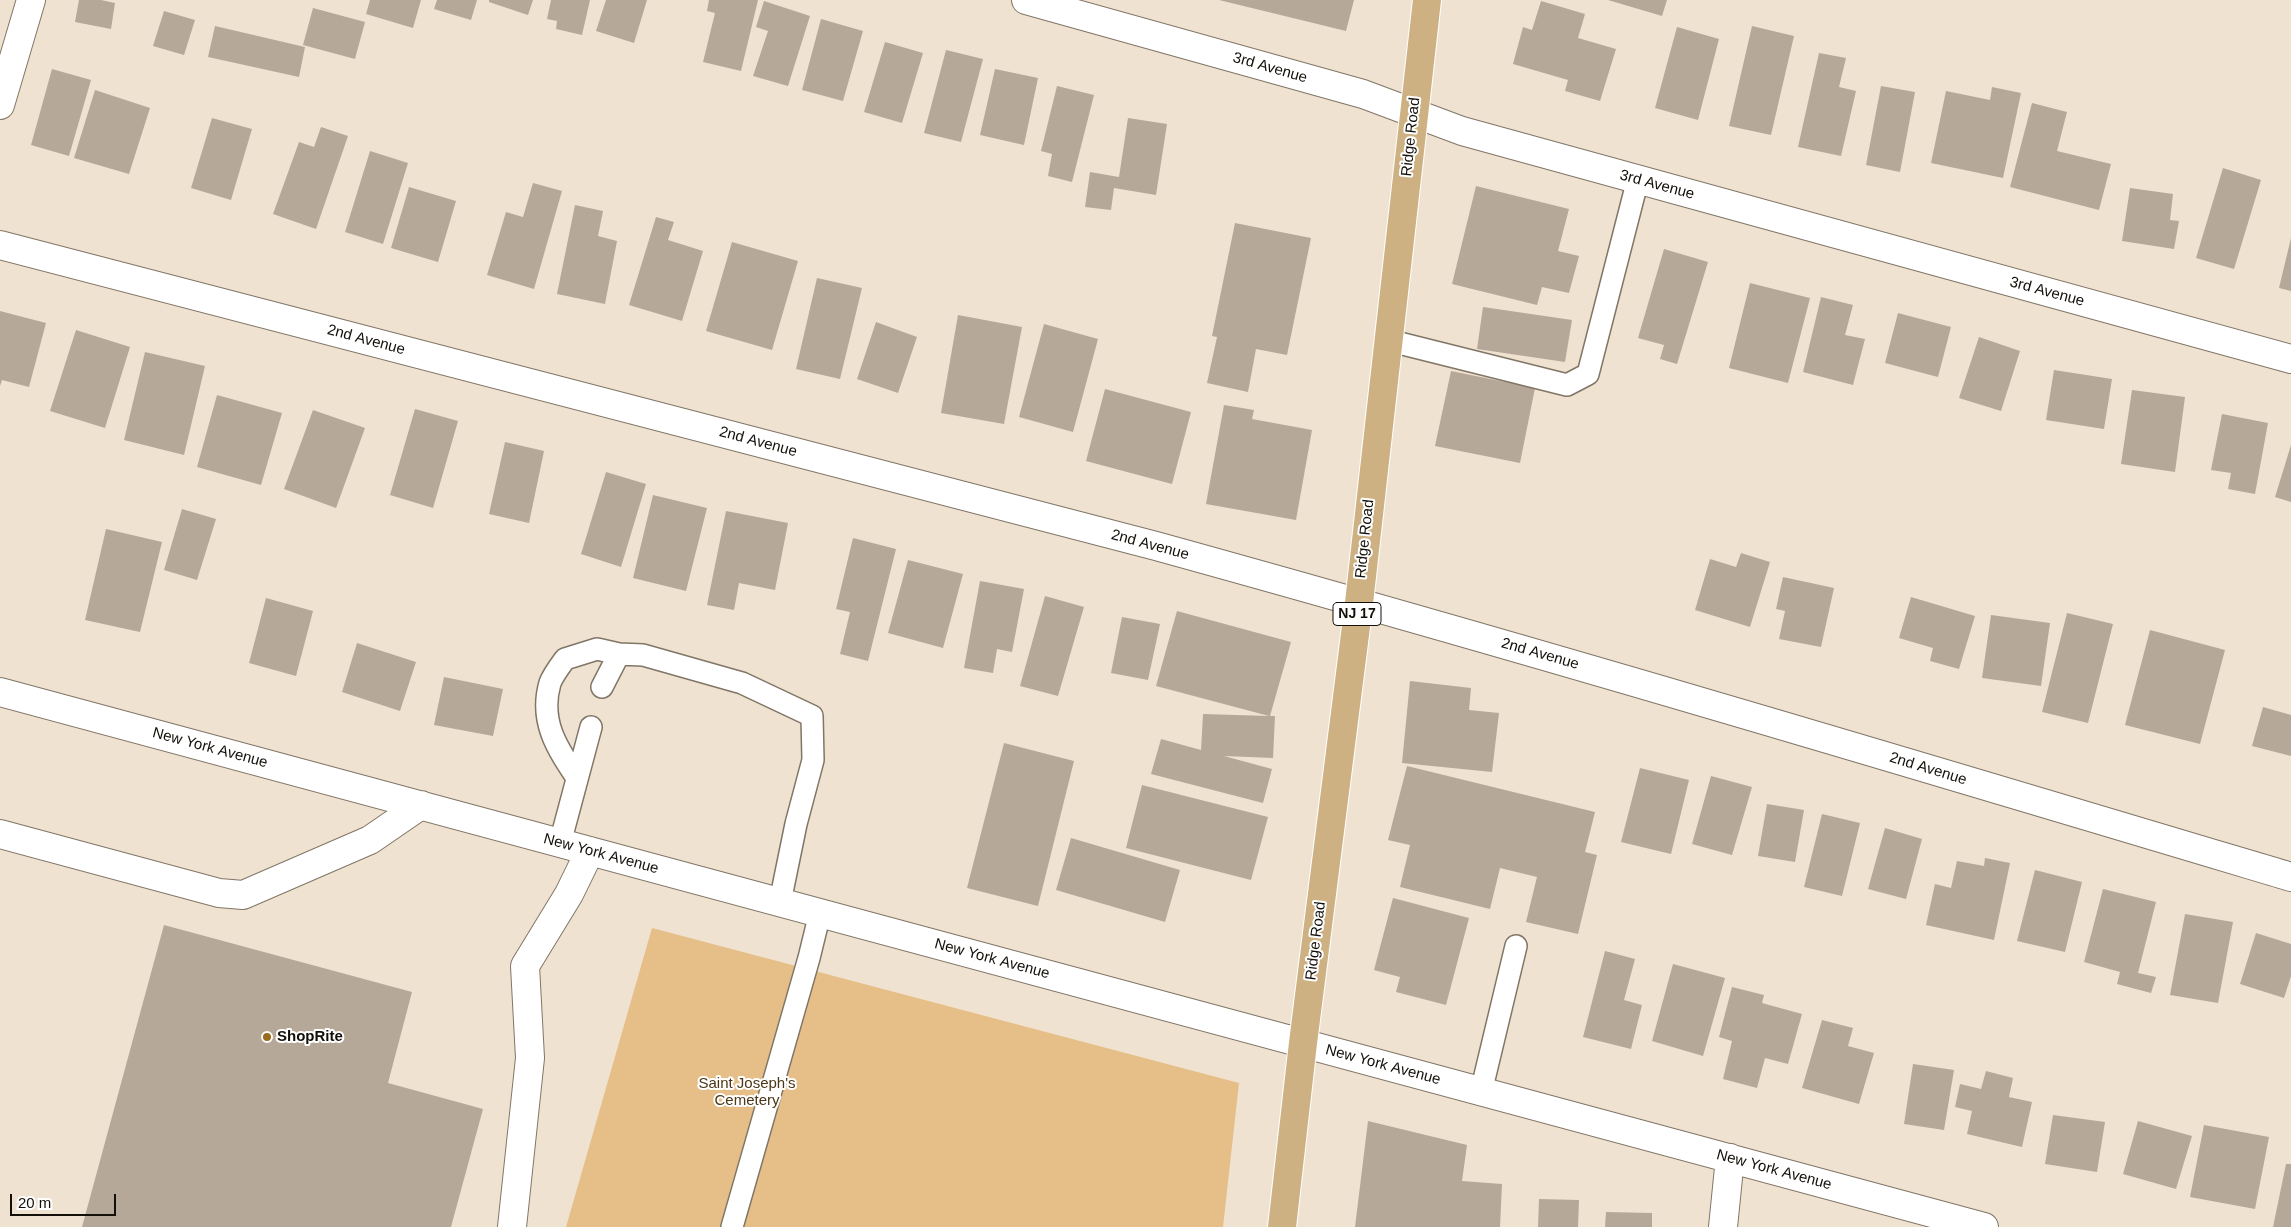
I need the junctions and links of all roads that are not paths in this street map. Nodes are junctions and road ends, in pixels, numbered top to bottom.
1 (31, 0) edge
2 (1026, 0) edge
3 (1427, 0) edge
4 (0, 105) edge
5 (1413, 112) junction
6 (1638, 179) junction
7 (0, 245) edge
8 (1387, 340) junction
9 (2291, 359) edge
10 (1358, 603) junction
11 (619, 654) junction
12 (602, 687) dead end
13 (0, 692) edge
14 (590, 727) dead end
15 (577, 778) junction
16 (421, 805) junction
17 (0, 834) edge
18 (560, 843) junction
19 (590, 851) junction
20 (2291, 877) edge
21 (780, 902) junction
22 (820, 913) junction
23 (1516, 946) dead end
24 (1303, 1043) junction
25 (1481, 1092) junction
26 (1730, 1158) junction
27 (512, 1227) edge
28 (732, 1227) edge
29 (1282, 1227) edge
30 (1723, 1227) edge
31 (1984, 1227) edge

1 - 4 street
2 - 5 street, 3rd Avenue
3 - 5 main road, Ridge Road / NJ 17
5 - 6 street, 3rd Avenue
5 - 8 main road, Ridge Road / NJ 17
6 - 8 lane
6 - 9 street, 3rd Avenue
7 - 10 street, 2nd Avenue
8 - 10 main road, Ridge Road / NJ 17
10 - 20 street, 2nd Avenue
10 - 24 main road, Ridge Road / NJ 17
11 - 12 lane
11 - 15 lane
11 - 21 lane
13 - 16 street, New York Avenue
14 - 15 lane
15 - 18 lane
16 - 17 street
16 - 18 street, New York Avenue
18 - 19 street, New York Avenue
19 - 21 street, New York Avenue
19 - 27 street
21 - 22 street, New York Avenue
22 - 24 street, New York Avenue
22 - 28 lane
23 - 25 lane
24 - 25 street, New York Avenue
24 - 29 main road, Ridge Road / NJ 17
25 - 26 street, New York Avenue
26 - 30 street
26 - 31 street, New York Avenue

